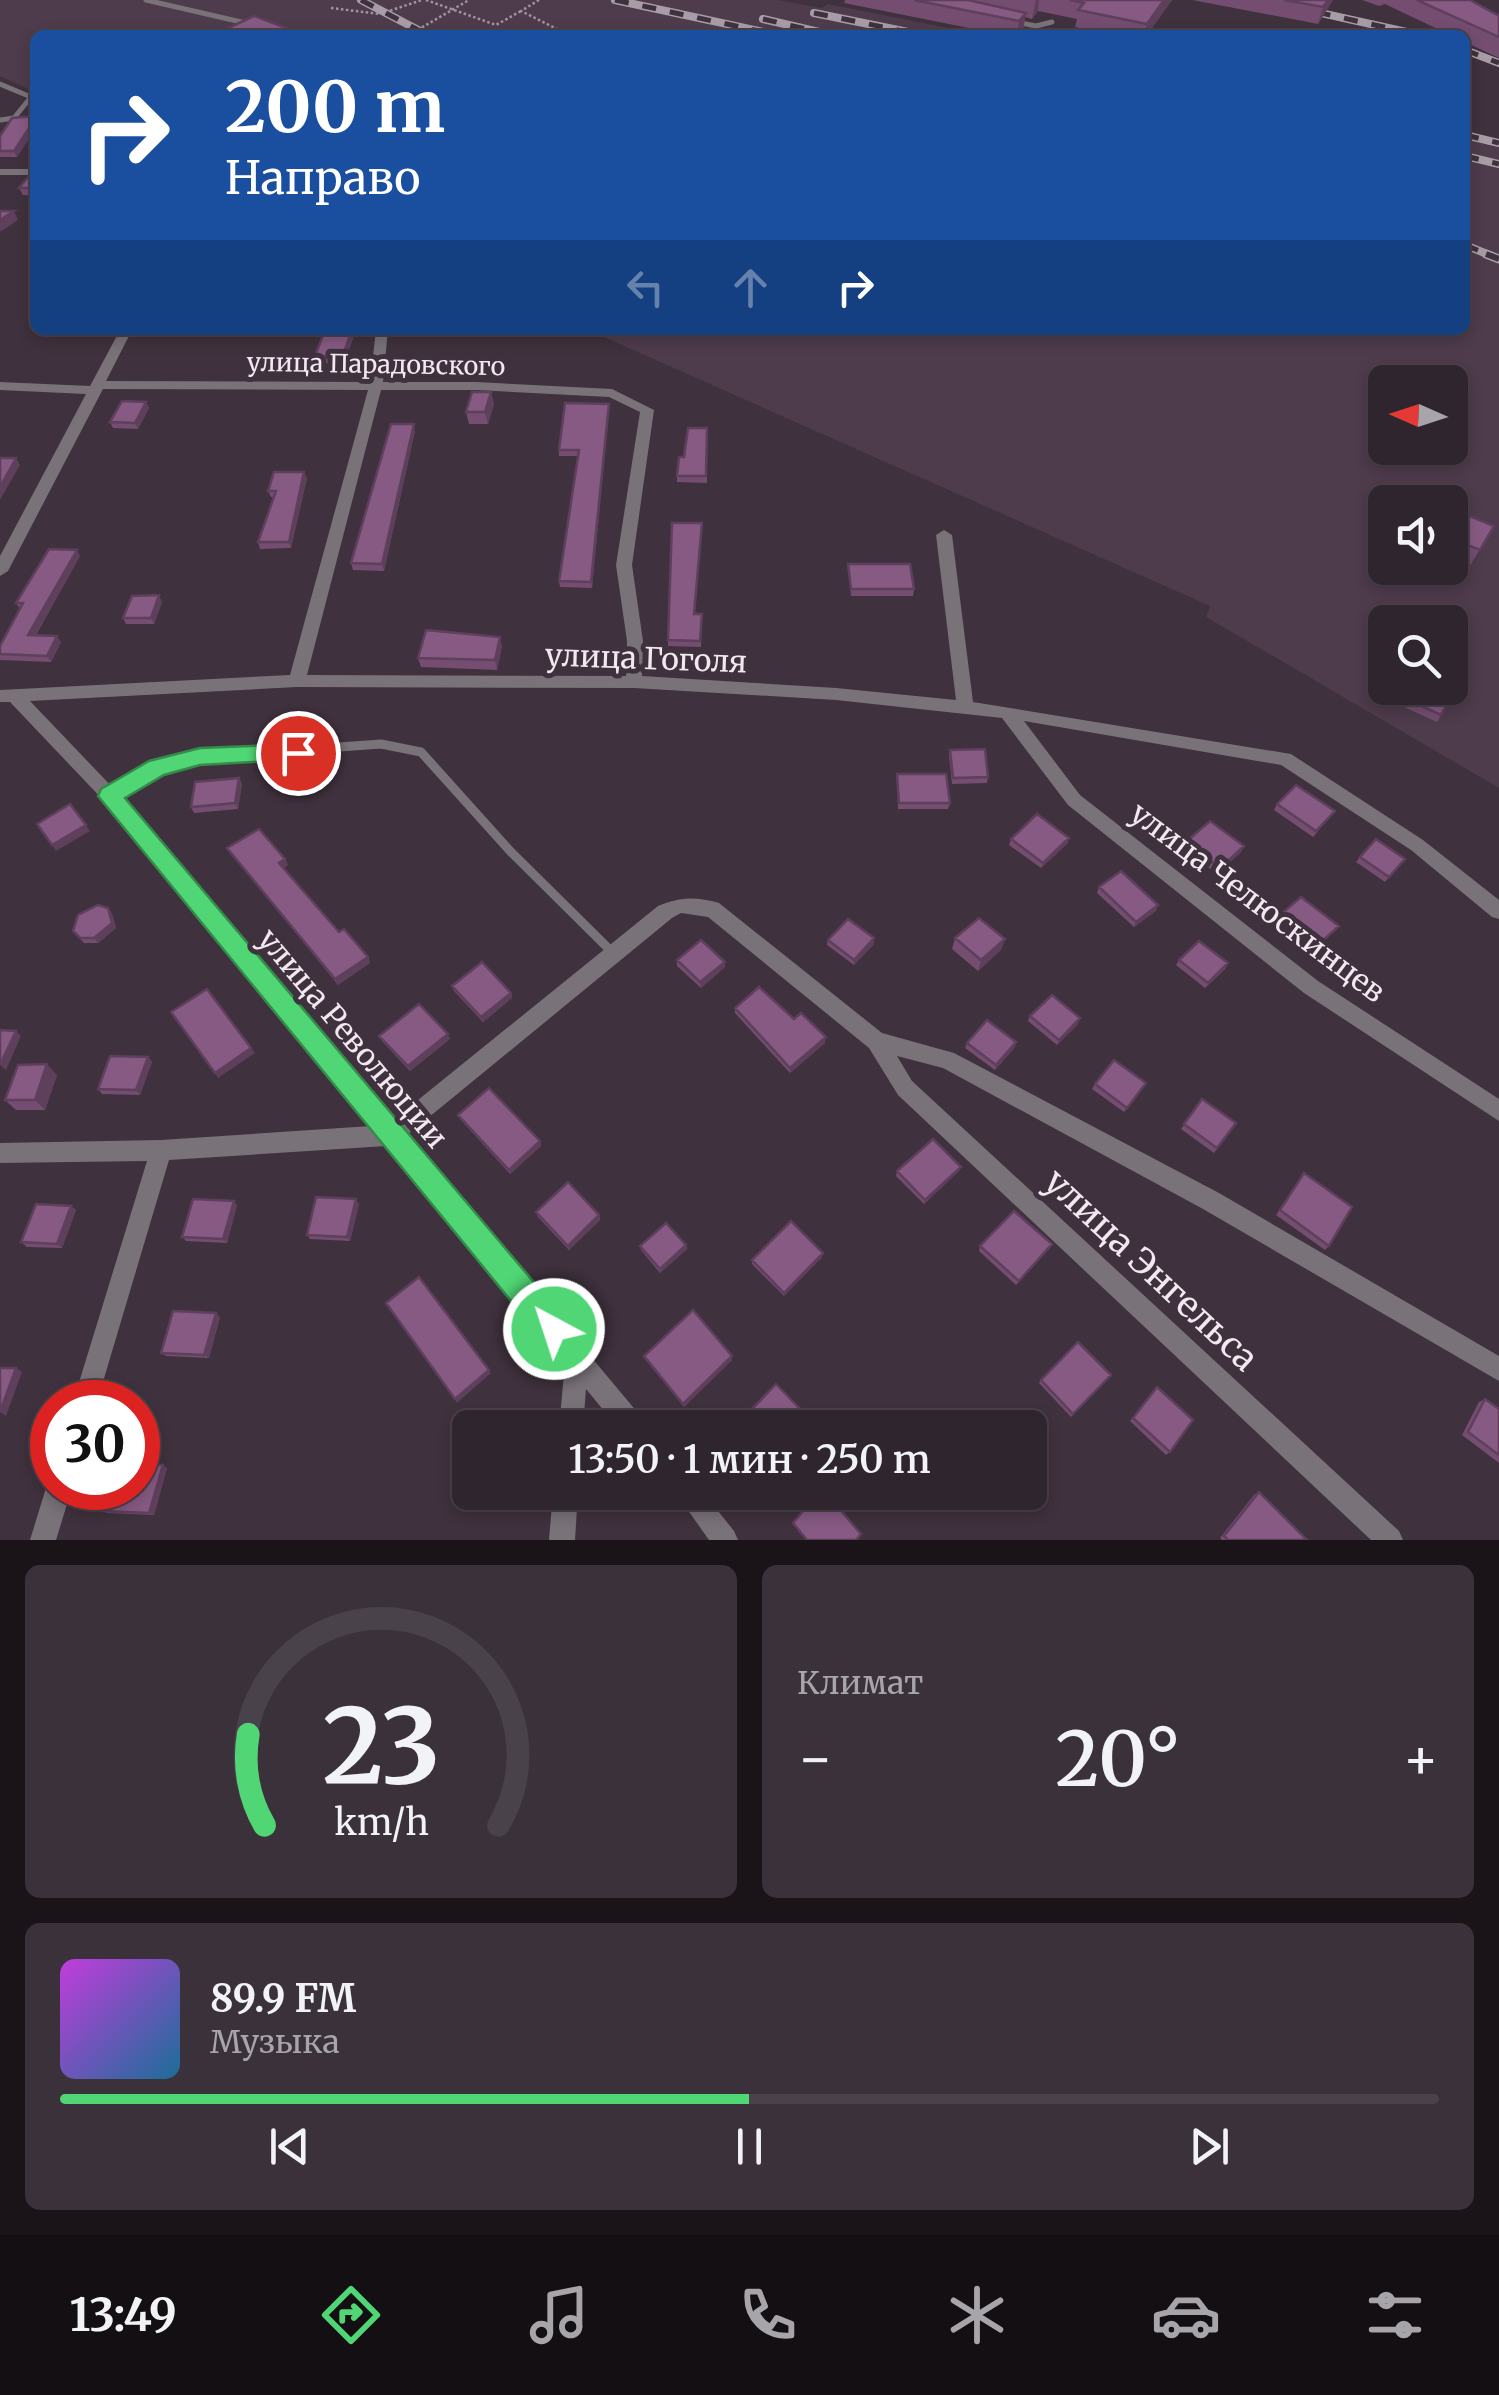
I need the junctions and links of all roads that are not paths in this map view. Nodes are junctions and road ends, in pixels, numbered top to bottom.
1 (146, 0) edge
2 (997, 18) edge
3 (1052, 22) dead end
4 (264, 28) edge
5 (0, 84) edge
6 (30, 97) edge
7 (30, 98) edge
8 (0, 120) edge
9 (0, 172) edge
10 (30, 172) edge
11 (124, 335) edge
12 (381, 335) edge
13 (0, 386) edge
14 (376, 386) junction
15 (99, 388) junction
16 (944, 535) dead end
17 (0, 571) edge
18 (296, 681) junction
19 (634, 682) junction
20 (8, 696) edge
21 (964, 706) junction
22 (1008, 712) junction
23 (110, 796) junction
24 (1499, 911) edge
25 (613, 953) junction
26 (876, 1042) junction
27 (1499, 1111) edge
28 (391, 1135) junction
29 (161, 1150) junction
30 (0, 1152) edge
31 (577, 1357) junction
32 (1499, 1369) edge
33 (92, 1380) edge
34 (573, 1410) edge
35 (620, 1410) edge
36 (53, 1510) edge
37 (564, 1510) edge
38 (701, 1510) edge
39 (44, 1540) edge
40 (562, 1540) edge
41 (725, 1540) edge
42 (1390, 1540) edge

1 - 4 lane
2 - 3 lane
5 - 6 lane
7 - 8 lane
9 - 10 street
11 - 15 street
12 - 14 street
13 - 15 street, улица Парадовского
14 - 15 street, улица Парадовского
14 - 18 street
14 - 19 street, улица Парадовского
15 - 17 street
16 - 21 street
18 - 19 street, улица Гоголя
18 - 20 street, улица Гоголя
19 - 21 street, улица Гоголя
20 - 23 street, улица Революции
21 - 22 street, улица Гоголя
22 - 24 street, улица Гоголя
22 - 27 street, улица Челюскинцев
23 - 25 lane
23 - 28 street, улица Революции
25 - 26 street, улица Энгельса
25 - 28 street
26 - 32 street, улица Энгельса
26 - 42 street, улица Энгельса
28 - 29 street
28 - 31 street, улица Революции
29 - 30 street
29 - 33 street
31 - 34 street
31 - 35 street, улица Революции
36 - 39 street
37 - 40 street
38 - 41 street

